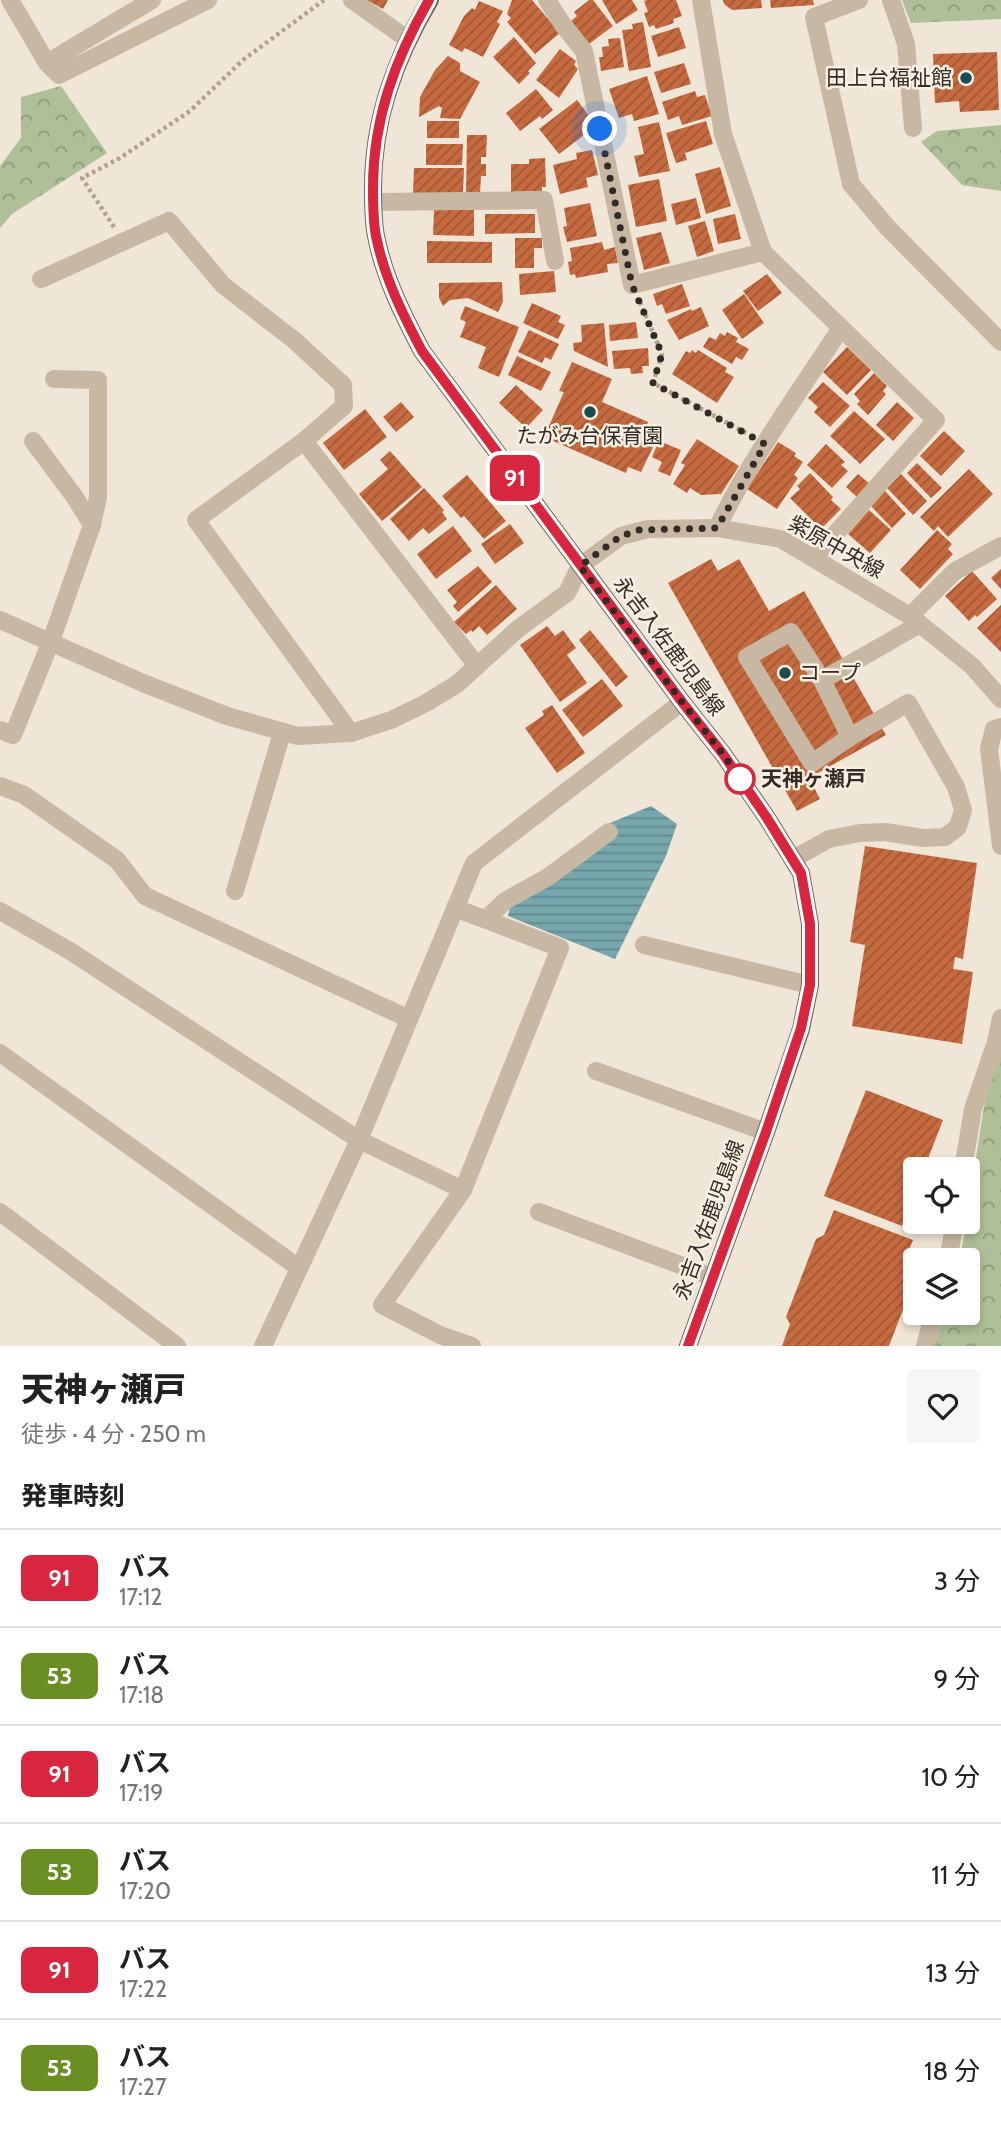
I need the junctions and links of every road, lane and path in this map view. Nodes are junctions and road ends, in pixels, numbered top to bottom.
1 (10, 0) edge
2 (151, 0) edge
3 (208, 0) edge
4 (324, 0) edge
5 (352, 0) edge
6 (429, 0) edge
7 (547, 0) edge
8 (701, 0) edge
9 (859, 0) edge
10 (891, 0) edge
11 (407, 39) junction
12 (47, 63) junction
13 (913, 128) dead end
14 (373, 202) junction
15 (123, 241) junction
16 (763, 252) junction
17 (555, 261) dead end
18 (41, 279) dead end
19 (632, 285) junction
20 (841, 328) junction
21 (1001, 342) edge
22 (54, 379) dead end
23 (33, 441) dead end
24 (304, 441) junction
25 (765, 444) junction
26 (92, 525) junction
27 (717, 528) junction
28 (1001, 546) edge
29 (814, 558) junction
30 (580, 566) junction
31 (0, 620) edge
32 (915, 620) junction
33 (51, 641) junction
34 (477, 666) junction
35 (822, 681) junction
36 (1001, 699) edge
37 (682, 702) junction
38 (1001, 727) edge
39 (0, 730) edge
40 (282, 733) junction
41 (351, 733) junction
42 (850, 737) junction
43 (0, 786) edge
44 (609, 832) dead end
45 (1001, 846) edge
46 (793, 859) junction
47 (235, 891) dead end
48 (456, 908) junction
49 (0, 911) edge
50 (486, 919) junction
51 (644, 945) dead end
52 (810, 985) junction
53 (1001, 1017) edge
54 (410, 1019) junction
55 (0, 1053) edge
56 (596, 1071) dead end
57 (766, 1132) junction
58 (359, 1140) junction
59 (965, 1157) edge
60 (463, 1190) junction
61 (0, 1212) edge
62 (539, 1212) dead end
63 (299, 1268) junction
64 (712, 1278) junction
65 (931, 1325) edge
66 (177, 1346) edge
67 (263, 1346) edge
68 (472, 1346) edge
69 (688, 1346) edge
70 (925, 1346) edge

1 - 12 street
2 - 12 street
3 - 12 street
4 - 15 path
5 - 11 street
6 - 11 main road, 永吉入佐鹿児島線
7 - 19 street
8 - 16 street
9 - 21 street
10 - 13 street
11 - 14 main road, 永吉入佐鹿児島線
14 - 17 street
14 - 30 main road, 永吉入佐鹿児島線
15 - 18 street
15 - 24 street
16 - 19 street
16 - 20 street
19 - 25 path
20 - 25 street
20 - 29 street
22 - 26 street
23 - 26 street
24 - 34 street
24 - 41 street
25 - 27 street
26 - 33 street
27 - 29 street, 紫原中央線
27 - 30 street, 紫原中央線
28 - 32 street
29 - 32 street, 紫原中央線
30 - 34 street
30 - 37 main road, 永吉入佐鹿児島線
31 - 33 street
32 - 35 street
32 - 36 street, 紫原中央線
33 - 39 street
33 - 40 street
34 - 41 street
35 - 42 street
35 - 42 street
37 - 46 main road, 永吉入佐鹿児島線
37 - 48 street
38 - 45 street
40 - 41 street
40 - 47 street
42 - 46 street
43 - 54 street
44 - 50 street
46 - 52 main road, 永吉入佐鹿児島線
48 - 50 street
48 - 54 street
49 - 58 street
50 - 60 street
51 - 52 street
52 - 57 main road, 永吉入佐鹿児島線
53 - 59 street
54 - 58 street
55 - 63 street
56 - 57 street
57 - 64 main road, 永吉入佐鹿児島線
58 - 60 street
58 - 63 street
60 - 68 street
61 - 66 street
62 - 64 street
63 - 67 street
64 - 69 main road, 永吉入佐鹿児島線
65 - 70 street

